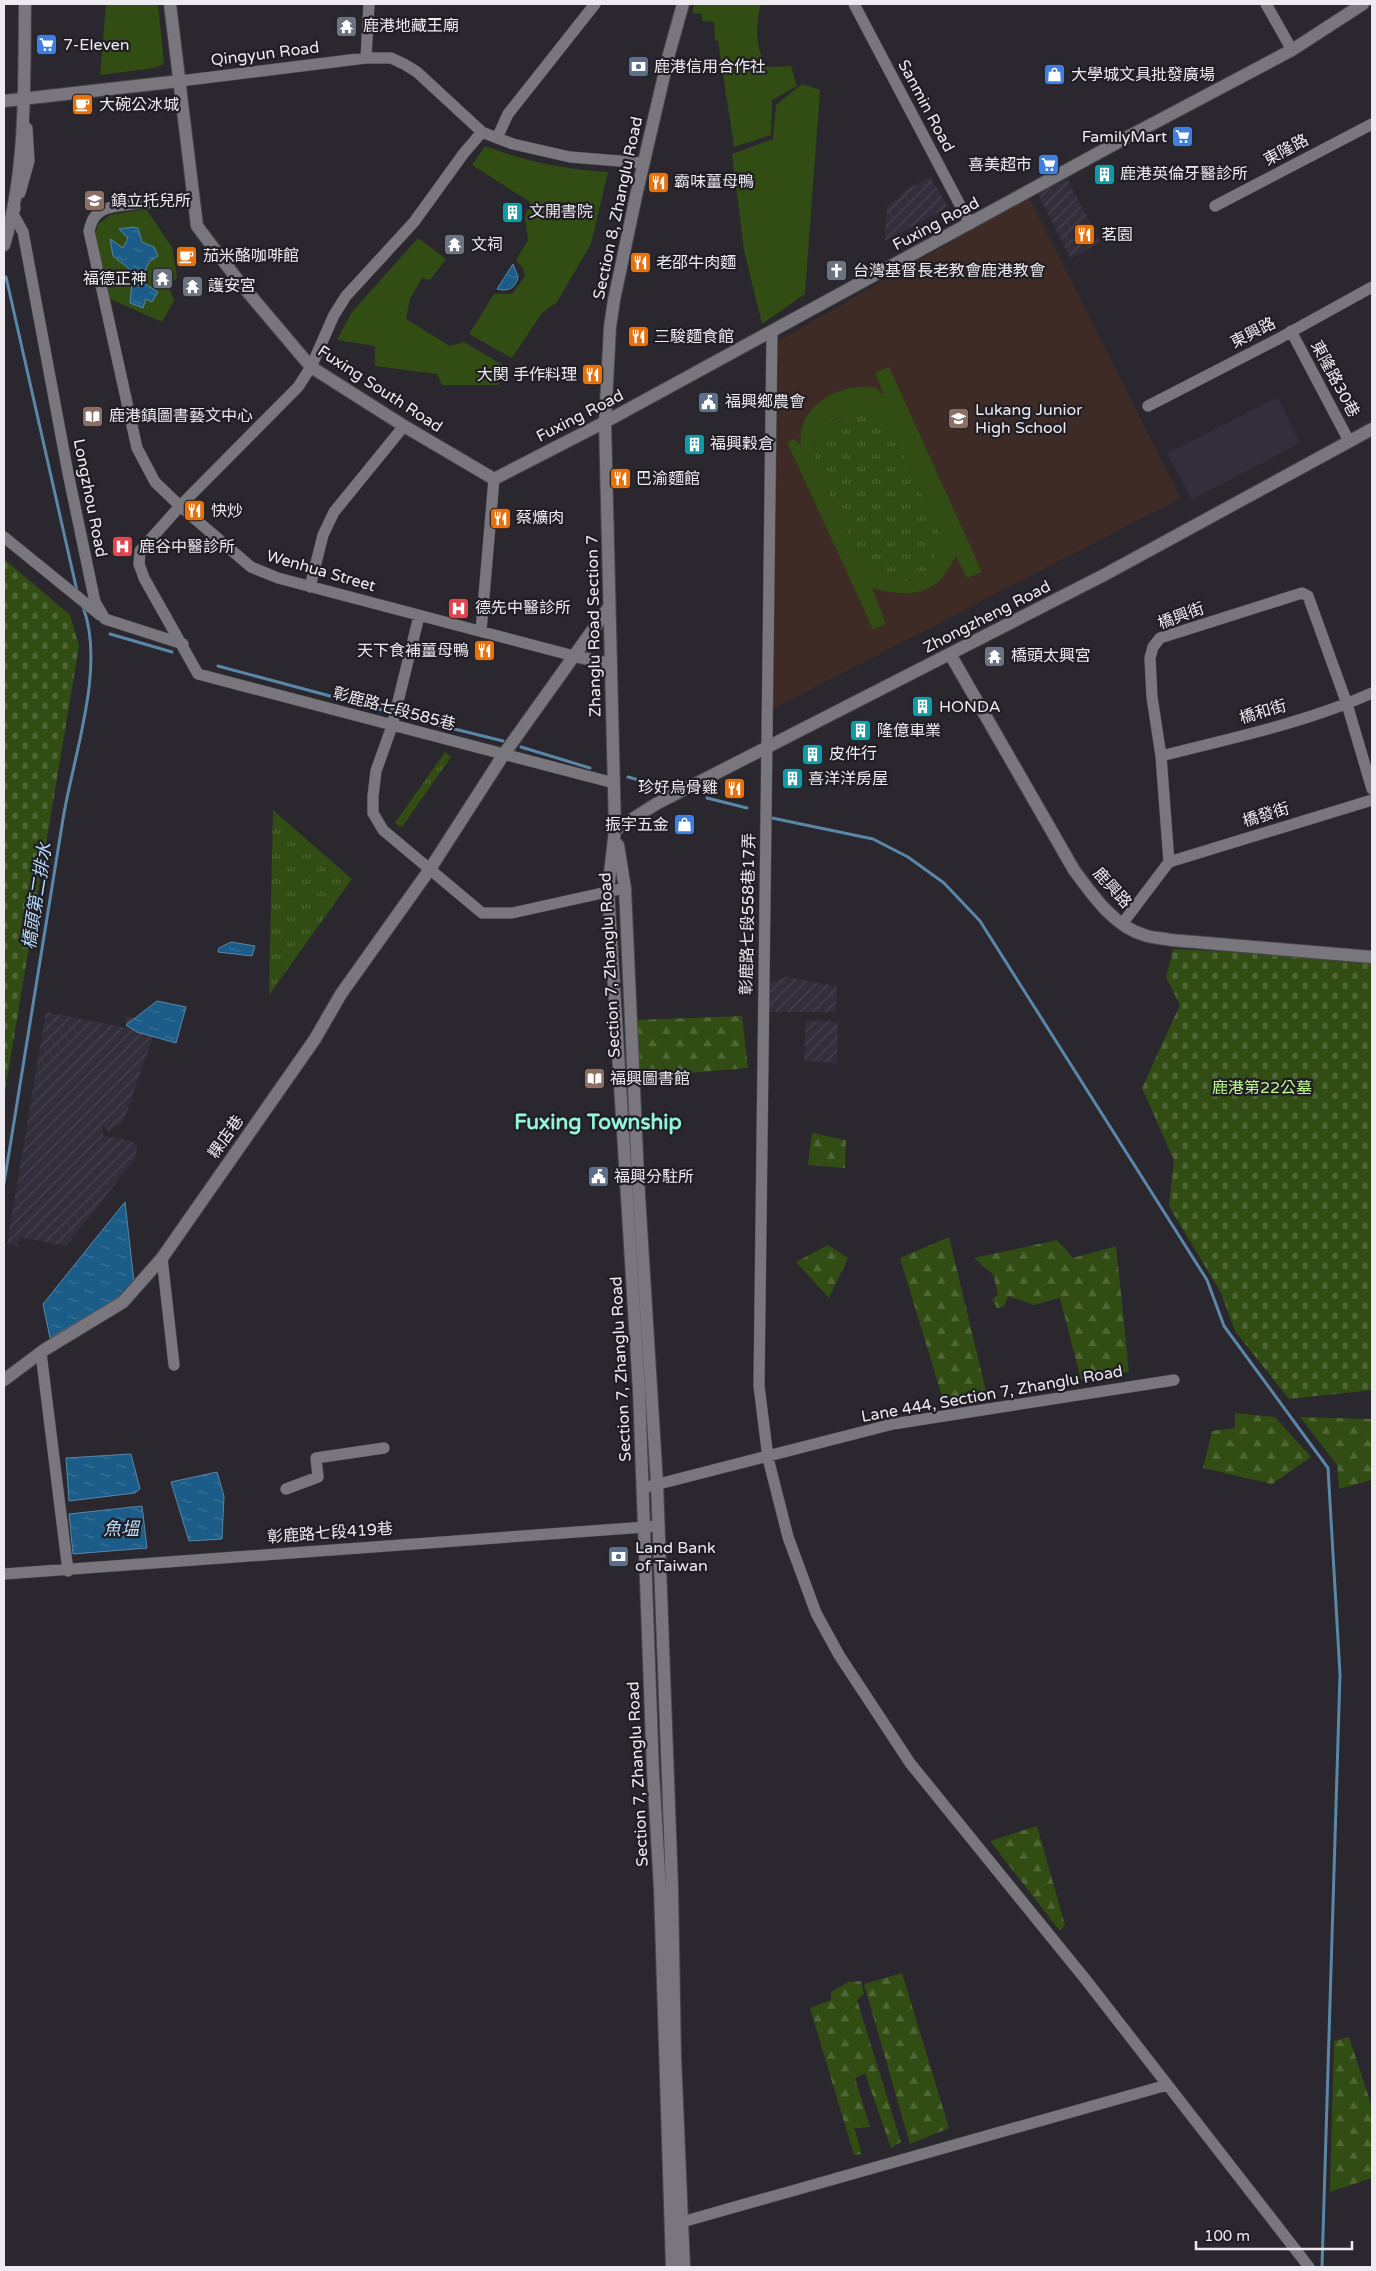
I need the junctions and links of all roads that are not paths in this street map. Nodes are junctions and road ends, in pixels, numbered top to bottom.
1 (24, 4) edge
2 (170, 4) edge
3 (369, 4) edge
4 (595, 4) edge
5 (684, 4) edge
6 (854, 4) edge
7 (1266, 4) edge
8 (1363, 4) edge
9 (1292, 50) junction
10 (366, 58) junction
11 (180, 81) junction
12 (24, 98) junction
13 (7, 101) edge
14 (1372, 124) edge
15 (482, 132) junction
16 (497, 138) junction
17 (644, 163) junction
18 (193, 200) junction
19 (1215, 206) dead end
20 (13, 214) junction
21 (970, 224) junction
22 (4, 244) edge
23 (1372, 287) edge
24 (772, 331) junction
25 (1291, 331) junction
26 (311, 367) junction
27 (1148, 406) dead end
28 (605, 422) junction
29 (404, 426) junction
30 (1372, 429) edge
31 (1349, 441) junction
32 (494, 479) junction
33 (180, 506) junction
34 (4, 537) edge
35 (310, 586) junction
36 (609, 607) junction
37 (419, 616) junction
38 (105, 619) junction
39 (481, 631) junction
40 (183, 644) junction
41 (950, 654) junction
42 (574, 656) junction
43 (611, 664) junction
44 (1372, 692) edge
45 (1347, 704) junction
46 (392, 726) junction
47 (766, 748) junction
48 (504, 754) junction
49 (1161, 756) junction
50 (614, 783) junction
51 (1372, 789) edge
52 (1372, 800) edge
53 (615, 830) junction
54 (1169, 862) junction
55 (430, 869) junction
56 (625, 888) junction
57 (608, 890) junction
58 (1122, 924) junction
59 (1372, 957) edge
60 (162, 1258) junction
61 (40, 1353) junction
62 (174, 1365) dead end
63 (4, 1380) edge
64 (1174, 1380) dead end
65 (384, 1448) dead end
66 (768, 1458) junction
67 (657, 1484) junction
68 (643, 1488) junction
69 (286, 1489) dead end
70 (645, 1526) junction
71 (659, 1526) junction
72 (68, 1571) junction
73 (4, 1574) edge
74 (1167, 2085) junction
75 (676, 2222) junction
76 (672, 2267) edge
77 (684, 2267) edge
78 (1309, 2267) edge

1 - 12 street
2 - 11 street, Fuxing South Road
3 - 10 street
4 - 16 street
5 - 17 street, Section 8, Zhanglu Road
6 - 21 street, Sanmin Road
7 - 9 street
8 - 9 street, Fuxing Road
9 - 21 street, Fuxing Road
10 - 11 street, Qingyun Road
10 - 15 street, Qingyun Road
11 - 12 street, Qingyun Road
11 - 18 street, Fuxing South Road
12 - 13 street, Qingyun Road
12 - 20 street
14 - 19 street, 東隆路
15 - 16 street, Qingyun Road
15 - 26 street, 彰鹿路七段585巷
16 - 17 street, Qingyun Road
17 - 28 street, Section 8, Zhanglu Road
18 - 26 street, Fuxing South Road
18 - 33 street, Wenhua Street
20 - 22 street
20 - 38 street, Longzhou Road
21 - 24 street, Fuxing Road
23 - 25 street, 東興路
24 - 28 street, Fuxing Road
24 - 47 street, 彰鹿路七段558巷17弄
25 - 27 street, 東興路
25 - 31 street, 東隆路30巷
26 - 29 street, Fuxing South Road
26 - 33 street, 彰鹿路七段585巷
28 - 32 street, Fuxing Road
28 - 36 street, Zhanglu Road Section 7
29 - 32 street, Fuxing South Road
29 - 35 street
30 - 31 street, Zhongzheng Road
31 - 41 street, Zhongzheng Road
32 - 39 street
33 - 35 street, Wenhua Street
33 - 40 street, 彰鹿路七段585巷
34 - 38 street
35 - 37 street, Wenhua Street
36 - 42 street, 粿店巷
36 - 43 street, Zhanglu Road Section 7
37 - 39 street, Wenhua Street
37 - 46 street
38 - 40 street
39 - 42 street, Wenhua Street
40 - 46 street, 彰鹿路七段585巷
41 - 47 street, Zhongzheng Road
41 - 58 street, 鹿興路
42 - 43 street, Wenhua Street
42 - 48 street, 粿店巷
43 - 50 street, Zhanglu Road Section 7
44 - 45 street, 橋和街
45 - 49 street, 橋和街
45 - 49 street, 橋興街
45 - 51 street, 橋興街
46 - 48 street, 彰鹿路七段585巷
46 - 55 street
47 - 53 street, Zhongzheng Road
47 - 66 street, 彰鹿路七段558巷17弄
48 - 50 street, 彰鹿路七段585巷
48 - 55 street, 粿店巷
49 - 54 street, 橋興街
50 - 53 street, Zhanglu Road Section 7
52 - 54 street, 橋發街
53 - 56 street, Section 7, Zhanglu Road
53 - 57 street, Section 7, Zhanglu Road
54 - 58 street
55 - 57 street
55 - 60 street, 粿店巷
56 - 57 street
56 - 67 street, Section 7, Zhanglu Road
57 - 68 street, Section 7, Zhanglu Road
58 - 59 street, 鹿興路
60 - 61 street, 粿店巷
60 - 62 street
61 - 63 street, 粿店巷
61 - 72 street
64 - 66 street, Lane 444, Section 7, Zhanglu Road
65 - 69 street
66 - 67 street, Lane 444, Section 7, Zhanglu Road
66 - 74 street, 彰鹿路七段558巷17弄
67 - 68 street, Lane 444, Section 7, Zhanglu Road
67 - 71 street, Section 7, Zhanglu Road
68 - 70 street, Section 7, Zhanglu Road
70 - 71 street, 彰鹿路七段419巷
70 - 72 street, 彰鹿路七段419巷
70 - 75 street, Section 7, Zhanglu Road
71 - 75 street, Section 7, Zhanglu Road
72 - 73 street, 彰鹿路七段419巷
74 - 75 street
74 - 78 street, 彰鹿路七段558巷17弄
75 - 76 street, Section 7, Zhanglu Road
75 - 77 street, Section 7, Zhanglu Road

